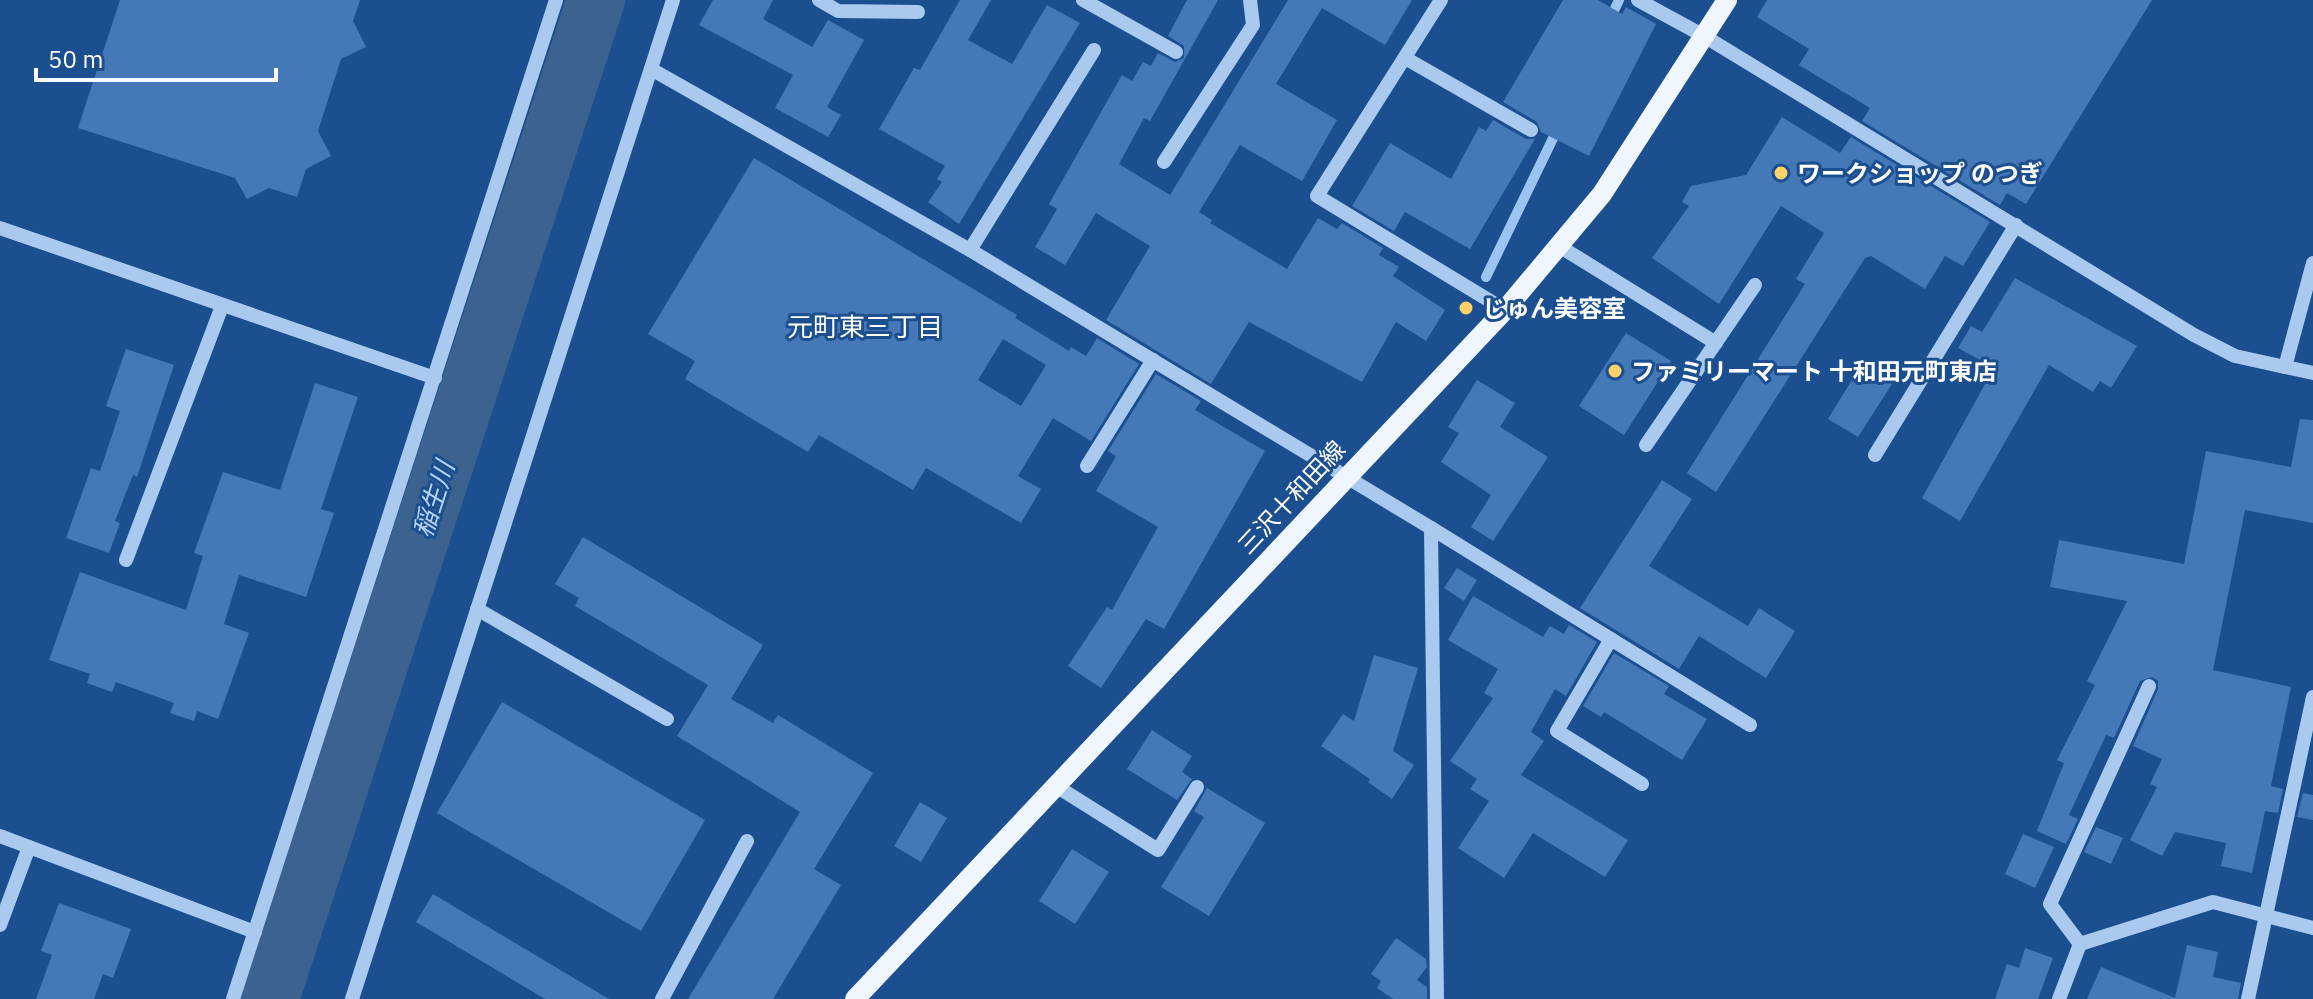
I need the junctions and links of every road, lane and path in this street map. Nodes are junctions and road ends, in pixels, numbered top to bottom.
1 (556, 0) edge
2 (673, 0) edge
3 (819, 0) edge
4 (1083, 0) edge
5 (1250, 0) edge
6 (1441, 0) edge
7 (1638, 0) edge
8 (1727, 0) edge
9 (918, 12) dead end
10 (1704, 36) junction
11 (1094, 50) dead end
12 (1176, 52) dead end
13 (1405, 58) junction
14 (651, 69) junction
15 (1531, 130) dead end
16 (1164, 162) dead end
17 (2016, 225) junction
18 (0, 228) edge
19 (1559, 246) junction
20 (970, 250) junction
21 (2313, 263) edge
22 (1755, 285) dead end
23 (222, 306) junction
24 (1505, 310) junction
25 (1716, 343) junction
26 (1153, 360) junction
27 (2285, 367) junction
28 (2313, 373) edge
29 (435, 378) junction
30 (1646, 445) dead end
31 (1875, 455) dead end
32 (1087, 466) dead end
33 (1346, 477) junction
34 (1431, 528) junction
35 (126, 560) dead end
36 (477, 609) junction
37 (1611, 639) junction
38 (2149, 686) dead end
39 (2313, 697) edge
40 (667, 719) dead end
41 (1750, 725) dead end
42 (1642, 784) dead end
43 (1056, 786) junction
44 (1197, 787) dead end
45 (0, 836) edge
46 (747, 841) dead end
47 (29, 847) junction
48 (2266, 916) junction
49 (0, 925) edge
50 (2313, 928) edge
51 (255, 932) junction
52 (2080, 944) junction
53 (233, 999) edge
54 (352, 999) edge
55 (662, 999) edge
56 (855, 999) edge
57 (1437, 999) edge
58 (2059, 999) edge
59 (2248, 999) edge

1 - 29 street
2 - 14 street
3 - 9 street
4 - 12 street
5 - 16 street
6 - 13 street
7 - 10 street
8 - 10 main road, 三沢十和田線
10 - 17 street
10 - 19 main road, 三沢十和田線
11 - 20 street
13 - 15 street
13 - 24 street
14 - 20 street
14 - 36 street
17 - 27 street
17 - 31 street
18 - 23 street
19 - 24 main road, 三沢十和田線
19 - 25 street
20 - 26 street
21 - 27 street
22 - 25 street
23 - 29 street
23 - 35 street
24 - 33 main road, 三沢十和田線
25 - 30 street
26 - 32 street
26 - 33 street
27 - 28 street
29 - 51 street
33 - 34 street
33 - 43 main road, 三沢十和田線
34 - 37 street
34 - 57 street
36 - 40 street
36 - 54 street
37 - 41 street
37 - 42 street
38 - 52 street
39 - 48 street
43 - 44 street
43 - 56 main road, 三沢十和田線
45 - 47 street
46 - 55 street
47 - 49 street
47 - 51 street
48 - 50 street
48 - 52 street
48 - 59 street
51 - 53 street
52 - 58 street

